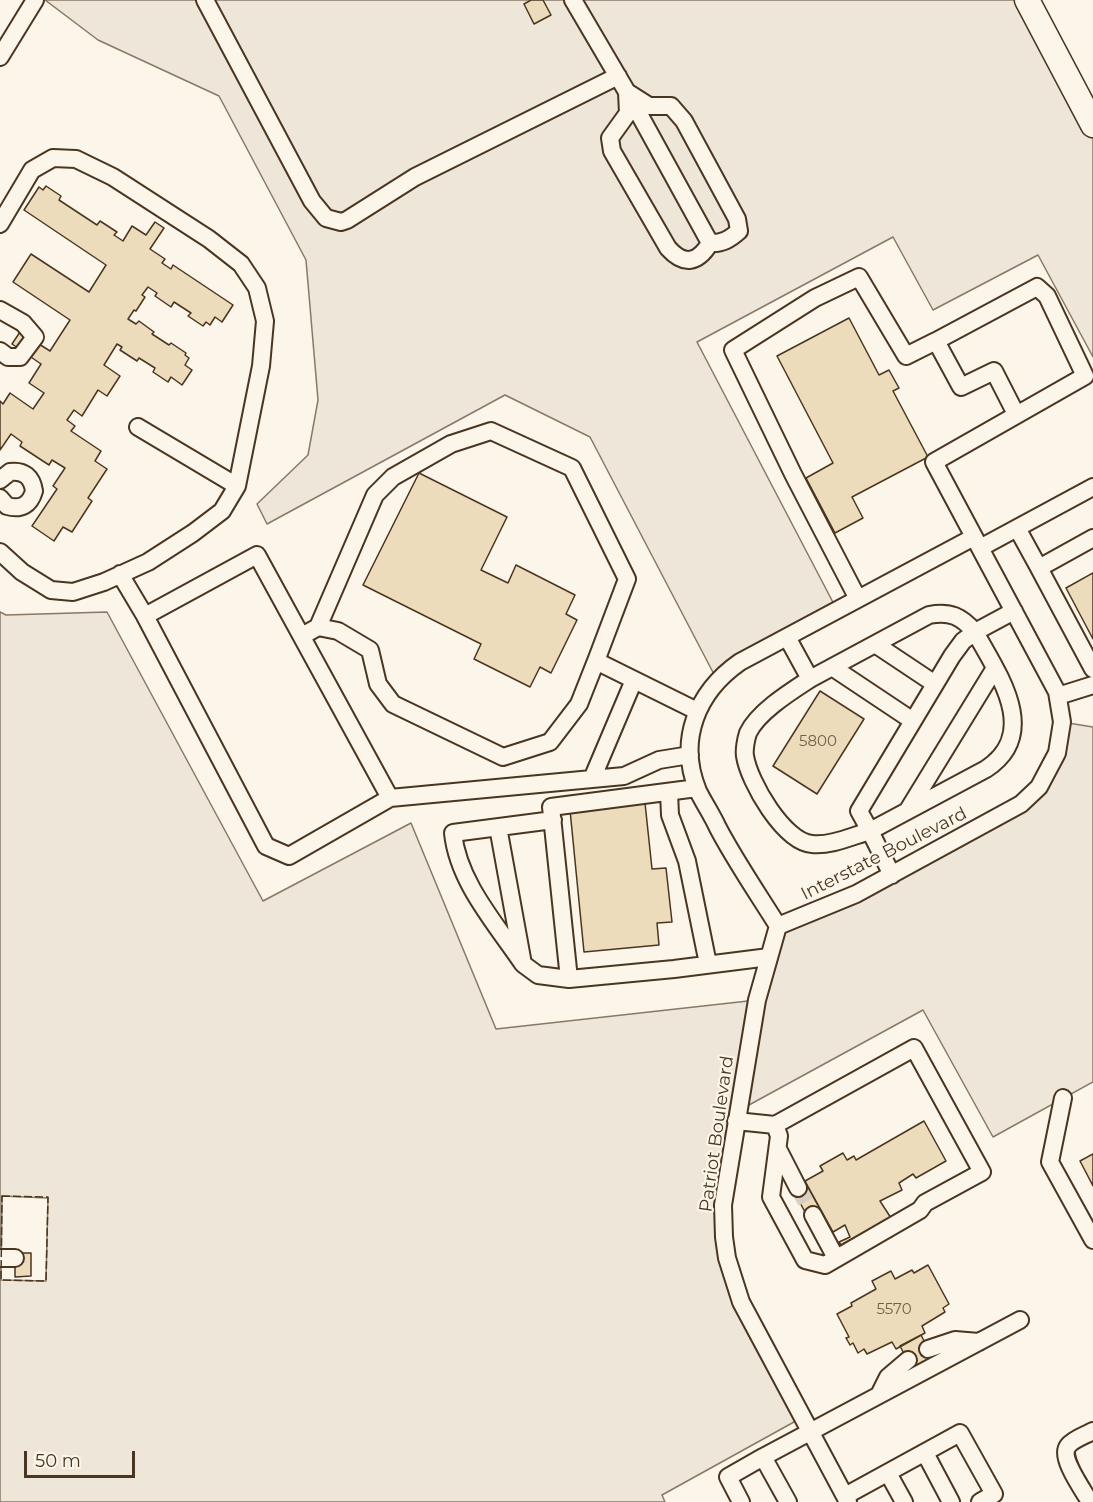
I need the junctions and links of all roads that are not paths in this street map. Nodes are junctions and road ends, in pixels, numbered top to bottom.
1 (35, 0) edge
2 (206, 0) edge
3 (573, 0) edge
4 (1028, 0) edge
5 (0, 57) edge
6 (618, 76) junction
7 (627, 92) junction
8 (1093, 125) edge
9 (0, 224) edge
10 (710, 243) junction
11 (0, 310) edge
12 (936, 341) junction
13 (0, 351) edge
14 (1016, 414) junction
15 (138, 427) dead end
16 (0, 480) edge
17 (237, 486) junction
18 (1093, 486) edge
19 (2, 505) edge
20 (1017, 528) junction
21 (1093, 538) edge
22 (977, 543) junction
23 (0, 552) edge
24 (1039, 568) junction
25 (120, 574) junction
26 (858, 599) junction
27 (1014, 611) junction
28 (145, 616) junction
29 (318, 627) junction
30 (975, 632) junction
31 (302, 636) junction
32 (787, 637) junction
33 (874, 644) junction
34 (596, 662) junction
35 (832, 667) junction
36 (995, 668) junction
37 (1093, 669) edge
38 (810, 679) junction
39 (634, 680) junction
40 (935, 684) junction
41 (1093, 685) edge
42 (1058, 696) junction
43 (697, 711) junction
44 (913, 721) junction
45 (690, 755) junction
46 (592, 779) junction
47 (698, 788) junction
48 (669, 792) junction
49 (390, 798) junction
50 (908, 810) junction
51 (553, 820) junction
52 (498, 827) junction
53 (870, 831) junction
54 (892, 875) junction
55 (778, 926) junction
56 (769, 957) junction
57 (523, 964) junction
58 (708, 964) junction
59 (569, 979) junction
60 (1063, 1098) dead end
61 (736, 1121) junction
62 (775, 1125) junction
63 (778, 1149) junction
64 (798, 1188) tunnel mouth
65 (813, 1215) tunnel mouth
66 (1093, 1240) edge
67 (836, 1258) junction
68 (1020, 1320) dead end
69 (979, 1342) junction
70 (928, 1349) dead end
71 (908, 1360) dead end
72 (879, 1395) junction
73 (810, 1431) junction
74 (1093, 1431) edge
75 (925, 1453) junction
76 (764, 1457) junction
77 (888, 1473) junction
78 (847, 1499) edge
79 (741, 1502) edge
80 (788, 1502) edge
81 (904, 1502) edge
82 (951, 1502) edge
83 (980, 1502) edge
84 (1090, 1502) edge

1 - 5 street
2 - 6 street
3 - 6 street
4 - 8 highway
6 - 7 street
7 - 10 street
7 - 10 street
7 - 10 street
9 - 17 street
11 - 13 street
12 - 14 street
12 - 14 street
12 - 26 street
14 - 22 street, Interstate Boulevard
15 - 17 street
16 - 19 street
17 - 25 street
18 - 20 street
20 - 22 street
20 - 24 street
21 - 24 street
22 - 26 street
22 - 27 street, Interstate Boulevard
23 - 25 street
24 - 37 street
25 - 28 street
26 - 32 street
27 - 30 street
27 - 42 street, Interstate Boulevard
28 - 31 street
28 - 49 street
29 - 31 street
29 - 34 street
29 - 34 street
30 - 33 street
30 - 36 street
30 - 40 street
31 - 49 street
32 - 38 street
32 - 43 street
33 - 35 street
33 - 40 street
34 - 39 street
35 - 38 street
35 - 44 street
36 - 50 street
36 - 50 street
38 - 53 street
39 - 43 street
39 - 46 street
40 - 44 street
41 - 42 street
42 - 54 street, Interstate Boulevard
43 - 45 street
44 - 53 street
45 - 46 street
45 - 47 street
46 - 49 street
47 - 48 street
47 - 55 street
48 - 51 street
48 - 58 street
50 - 53 street
51 - 52 street
51 - 59 street
52 - 57 street
52 - 57 street
53 - 54 street
54 - 55 street, Interstate Boulevard
55 - 56 street, Patriot Boulevard
56 - 58 street
56 - 61 street, Patriot Boulevard
57 - 59 street
58 - 59 street
60 - 66 street
61 - 62 street
61 - 73 street, Patriot Boulevard
62 - 63 street
62 - 67 street
63 - 64 street
63 - 67 street
65 - 67 street
68 - 69 street
69 - 70 street
69 - 72 street
71 - 72 street
72 - 73 street
73 - 76 street
73 - 78 street, Patriot Boulevard
74 - 84 street
75 - 77 street
75 - 82 street
75 - 83 street
76 - 79 street
76 - 80 street
77 - 78 street
77 - 81 street

